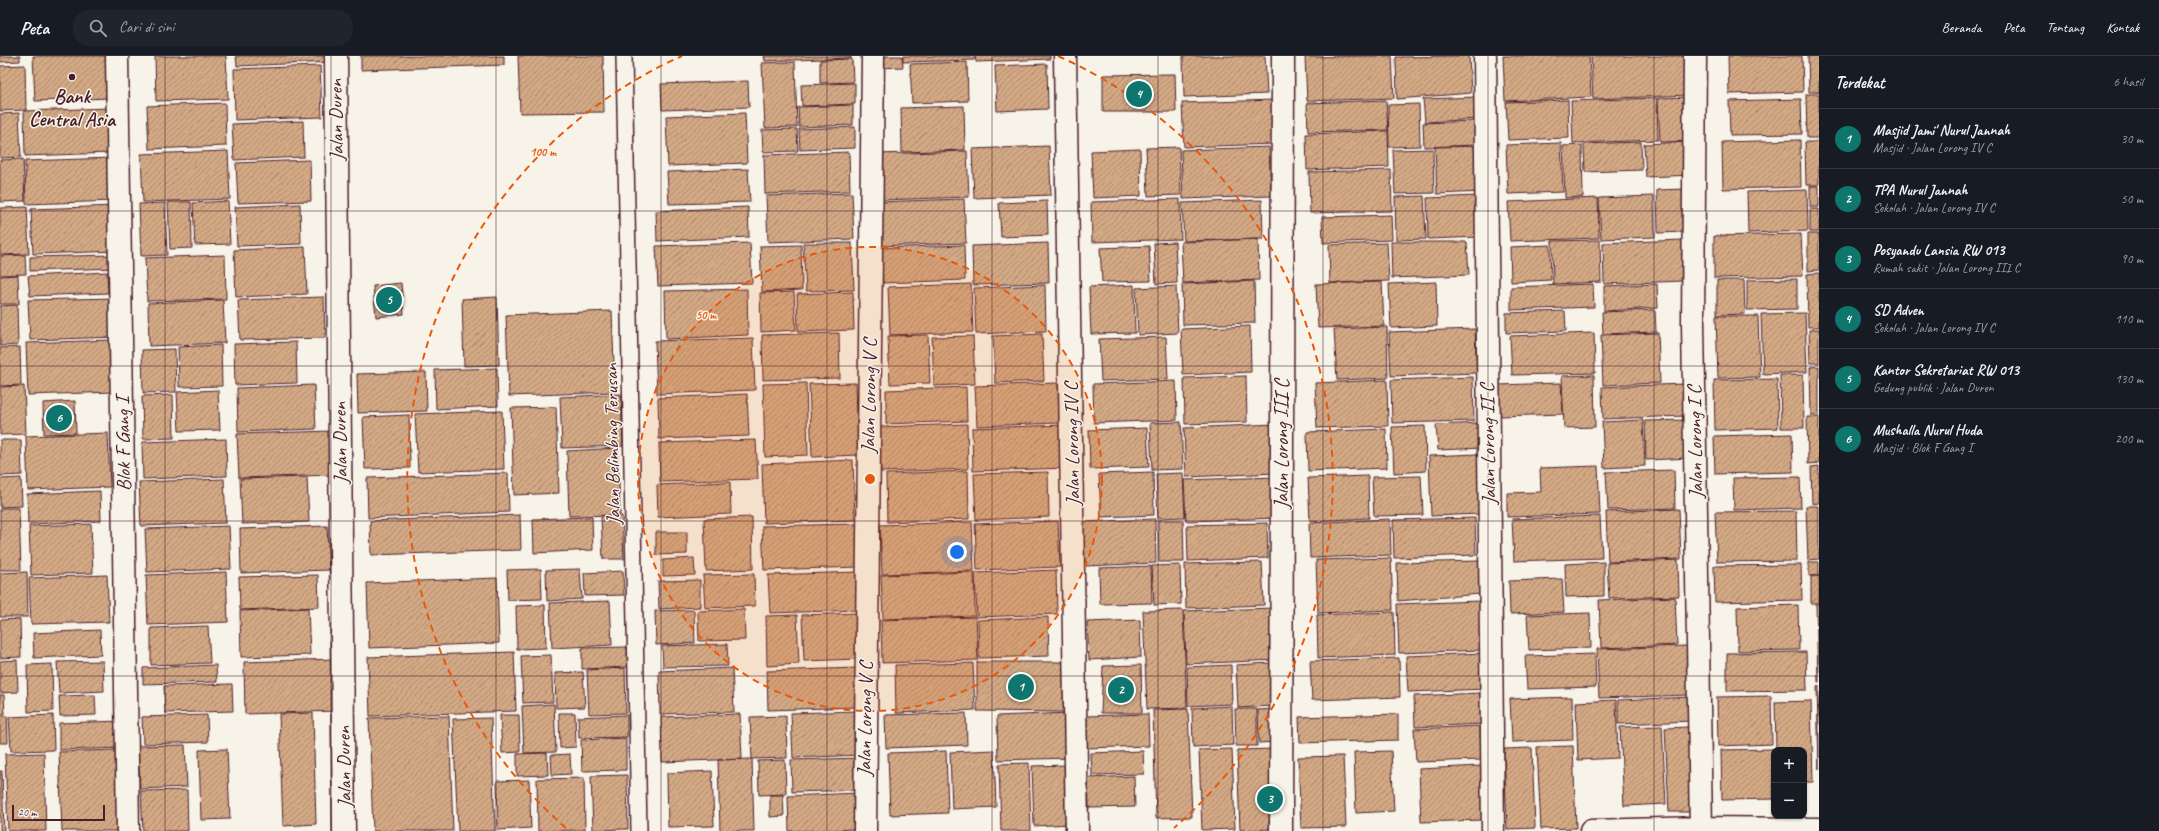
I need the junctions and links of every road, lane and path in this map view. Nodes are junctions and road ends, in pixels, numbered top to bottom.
1 (117, 56) edge
2 (336, 56) edge
3 (624, 56) edge
4 (873, 56) edge
5 (1065, 56) edge
6 (1283, 56) edge
7 (1484, 56) edge
8 (1695, 56) edge
9 (1819, 829) edge
10 (1701, 830) edge
11 (128, 831) edge
12 (344, 831) edge
13 (639, 831) edge
14 (865, 831) edge
15 (1077, 831) edge
16 (1281, 831) edge
17 (1493, 831) edge
18 (1591, 831) edge

1 - 11 street, Blok F Gang I
2 - 12 street, Jalan Duren
3 - 13 lane, Jalan Belimbing Terusan
4 - 14 street, Jalan Lorong V C
5 - 15 street, Jalan Lorong IV C
6 - 16 street, Jalan Lorong III C
7 - 17 street, Jalan Lorong II C
8 - 10 street, Jalan Lorong I C
9 - 10 street
10 - 18 street

